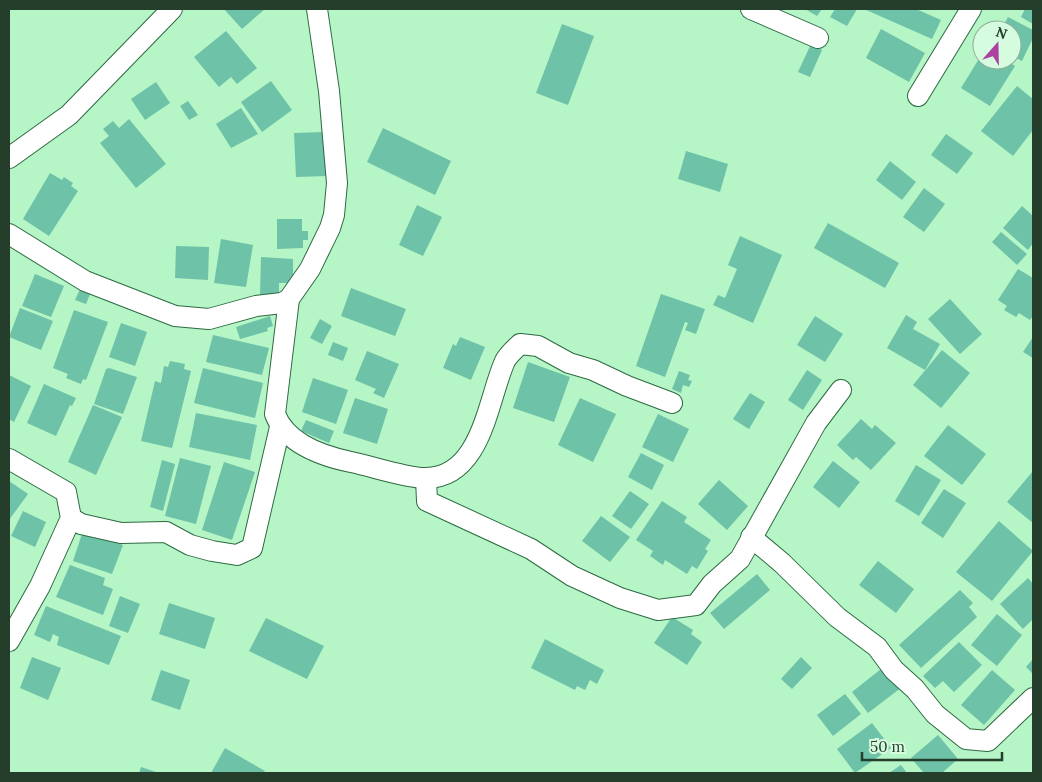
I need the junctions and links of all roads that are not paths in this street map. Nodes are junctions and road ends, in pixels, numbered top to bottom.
1 (172, 9) edge
2 (317, 9) edge
3 (751, 9) edge
4 (971, 9) edge
5 (818, 38) dead end
6 (918, 96) dead end
7 (9, 158) edge
8 (9, 234) edge
9 (289, 299) junction
10 (841, 390) dead end
11 (672, 403) dead end
12 (280, 427) junction
13 (9, 459) edge
14 (426, 478) junction
15 (70, 518) junction
16 (751, 537) junction
17 (9, 641) edge
18 (1033, 698) edge

1 - 7 street
2 - 9 street
3 - 5 street
4 - 6 street
8 - 9 street
9 - 12 street
10 - 16 street
11 - 14 street
12 - 14 street
12 - 15 street
13 - 15 street
14 - 16 street
15 - 17 street
16 - 18 street

